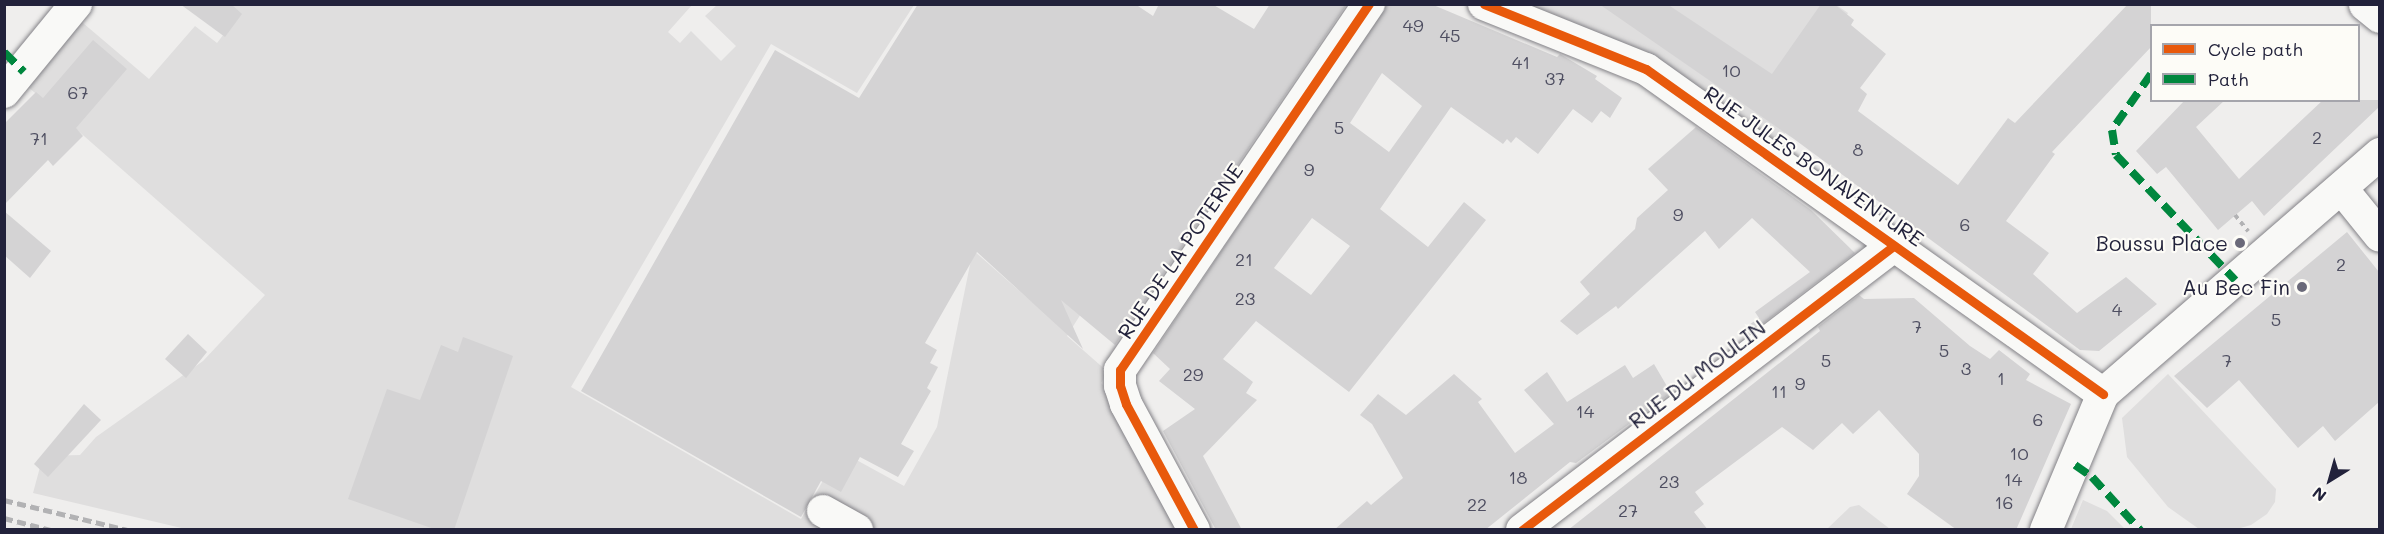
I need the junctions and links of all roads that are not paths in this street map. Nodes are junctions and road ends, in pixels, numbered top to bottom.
1 (76, 4) edge
2 (1369, 4) edge
3 (1484, 4) edge
4 (2365, 4) edge
5 (2379, 16) edge
6 (4, 92) edge
7 (2379, 154) edge
8 (2342, 189) junction
9 (2379, 236) edge
10 (1894, 246) junction
11 (2103, 394) junction
12 (824, 511) dead end
13 (858, 530) edge
14 (1194, 530) edge
15 (1522, 530) edge
16 (2046, 530) edge

1 - 6 street
2 - 14 street, RUE DE LA POTERNE
3 - 10 street, RUE JULES BONAVENTURE
4 - 5 main road
7 - 8 street
8 - 9 street
8 - 11 street
10 - 11 street, RUE JULES BONAVENTURE
10 - 15 street, RUE DU MOULIN
11 - 16 street
12 - 13 street

